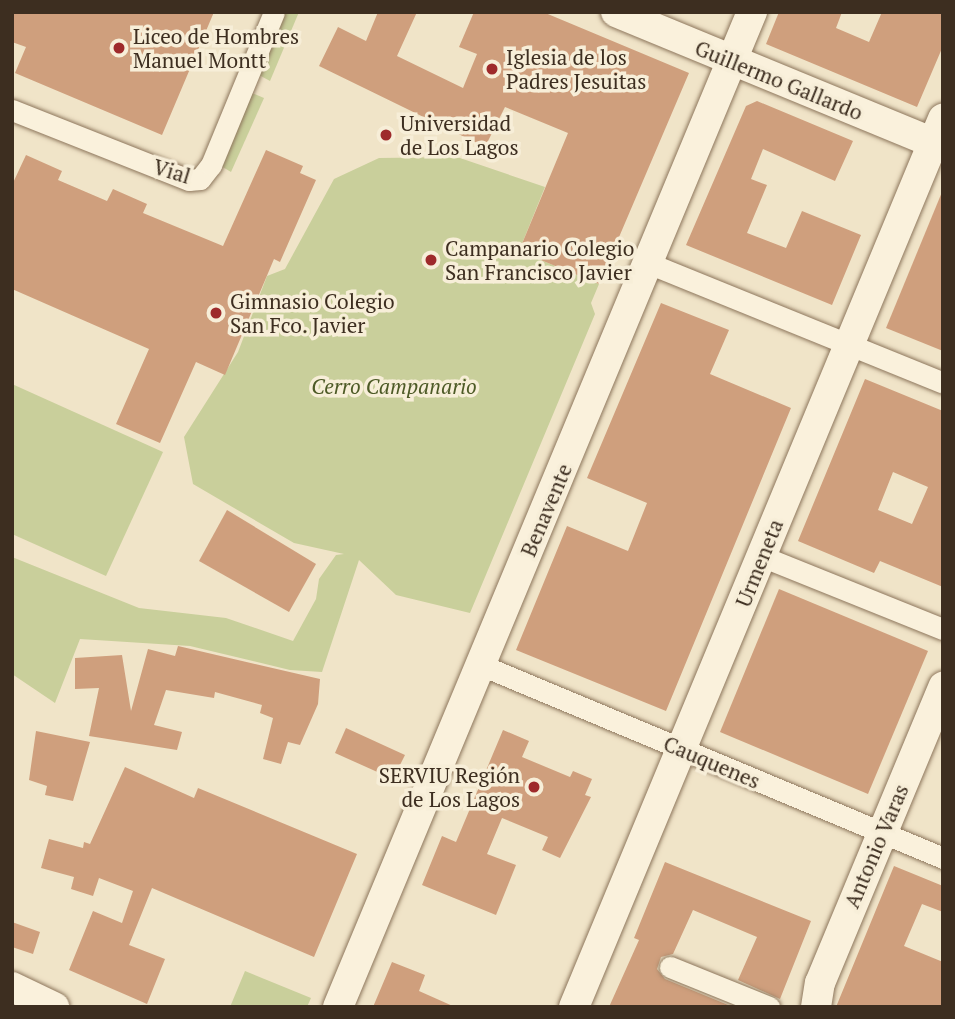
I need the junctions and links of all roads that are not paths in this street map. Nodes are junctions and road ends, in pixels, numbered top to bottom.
1 (274, 12) edge
2 (616, 12) edge
3 (752, 12) edge
4 (732, 60) junction
5 (12, 110) edge
6 (940, 137) edge
7 (648, 262) junction
8 (849, 344) junction
9 (943, 383) edge
10 (761, 556) junction
11 (943, 629) edge
12 (481, 665) junction
13 (943, 687) edge
14 (682, 749) junction
15 (882, 833) junction
16 (943, 858) edge
17 (670, 967) dead end
18 (12, 987) edge
19 (54, 1007) edge
20 (338, 1007) edge
21 (574, 1007) edge
22 (769, 1007) edge
23 (816, 1007) edge

1 - 5 street, Vial
2 - 4 main road, Guillermo Gallardo
3 - 4 main road, Benavente
4 - 6 main road, Guillermo Gallardo
4 - 7 main road, Benavente
6 - 8 main road, Urmeneta
7 - 8 street
7 - 12 main road, Benavente
8 - 9 street
8 - 10 main road, Urmeneta
10 - 11 street
10 - 14 main road, Urmeneta
12 - 14 street, Cauquenes
12 - 20 main road, Benavente
13 - 15 main road, Antonio Varas
14 - 15 street, Cauquenes
14 - 21 main road, Urmeneta
15 - 16 street, Cauquenes
15 - 23 main road, Antonio Varas
17 - 22 street
18 - 19 main road

